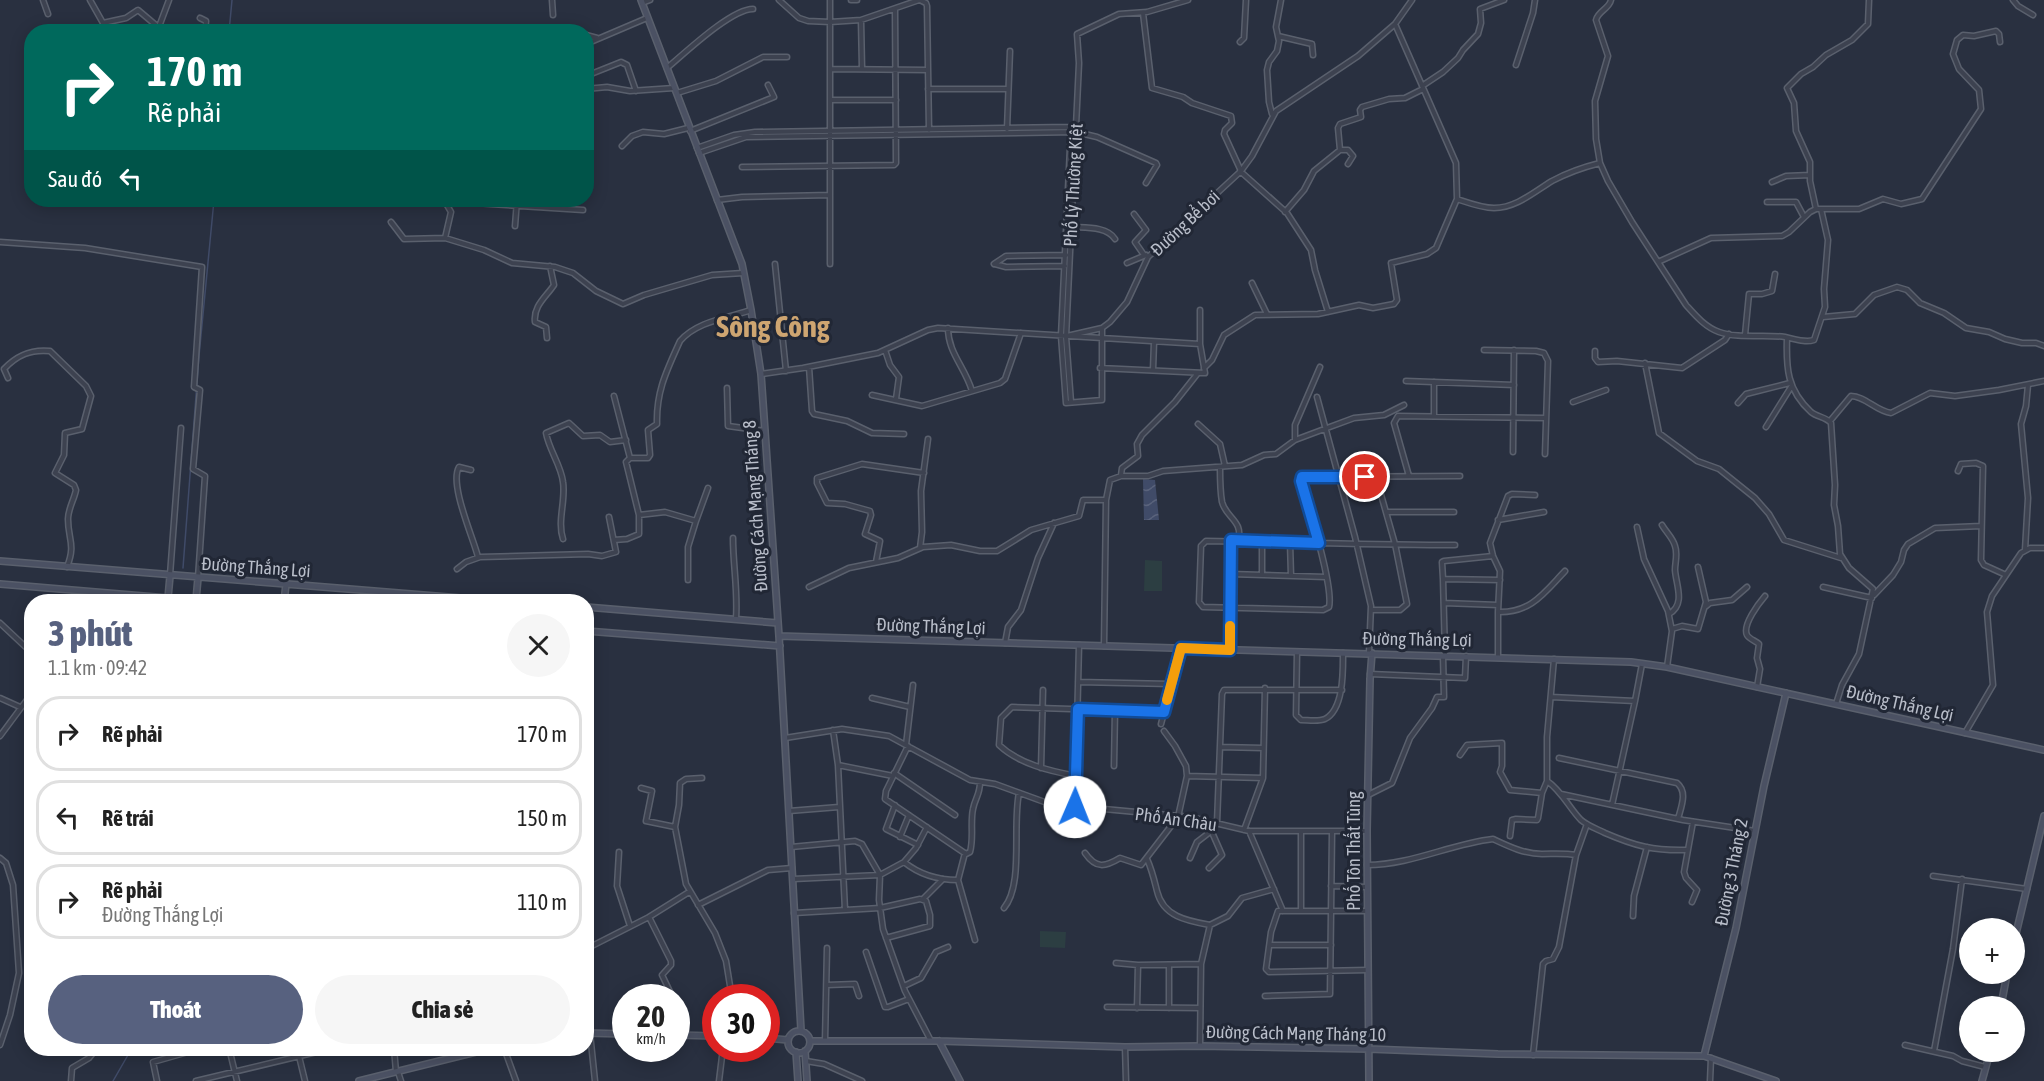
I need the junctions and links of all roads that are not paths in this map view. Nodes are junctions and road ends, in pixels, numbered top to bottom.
1 (43, 0) edge
2 (90, 0) edge
3 (169, 0) edge
4 (552, 0) edge
5 (650, 0) edge
6 (779, 0) edge
7 (830, 0) edge
8 (851, 0) edge
9 (857, 0) edge
10 (920, 0) edge
11 (1188, 0) edge
12 (1246, 0) edge
13 (1281, 0) edge
14 (1412, 0) edge
15 (1504, 0) edge
16 (1534, 0) edge
17 (1611, 0) edge
18 (1869, 0) edge
19 (2013, 0) edge
20 (642, 1) edge
21 (753, 9) dead end
22 (895, 9) junction
23 (1143, 13) junction
24 (48, 14) dead end
25 (553, 15) dead end
26 (2033, 15) dead end
27 (200, 18) dead end
28 (647, 18) junction
29 (861, 20) junction
30 (830, 21) junction
31 (153, 24) edge
32 (160, 24) edge
33 (206, 24) edge
34 (1395, 24) junction
35 (1278, 36) junction
36 (594, 38) edge
37 (597, 39) junction
38 (594, 40) edge
39 (1240, 42) dead end
40 (2000, 42) dead end
41 (1010, 51) dead end
42 (1313, 55) dead end
43 (787, 57) dead end
44 (1516, 65) dead end
45 (666, 68) junction
46 (830, 69) junction
47 (862, 69) junction
48 (895, 70) junction
49 (928, 70) junction
50 (594, 73) edge
51 (768, 85) dead end
52 (1422, 87) junction
53 (594, 88) edge
54 (928, 89) junction
55 (1008, 89) junction
56 (636, 91) junction
57 (675, 91) junction
58 (830, 100) junction
59 (896, 100) junction
60 (1272, 115) junction
61 (689, 129) junction
62 (1073, 130) junction
63 (929, 131) junction
64 (1007, 131) junction
65 (896, 132) junction
66 (830, 133) junction
67 (622, 146) dead end
68 (1340, 150) junction
69 (698, 151) junction
70 (1600, 163) junction
71 (830, 164) junction
72 (1348, 164) dead end
73 (742, 167) dead end
74 (1240, 171) junction
75 (1810, 175) junction
76 (1773, 182) dead end
77 (1146, 183) dead end
78 (830, 195) junction
79 (1457, 199) junction
80 (716, 200) junction
81 (1767, 202) dead end
82 (448, 207) edge
83 (517, 207) edge
84 (534, 207) edge
85 (1819, 209) junction
86 (583, 210) dead end
87 (1285, 212) junction
88 (1134, 214) dead end
89 (1804, 218) junction
90 (391, 222) dead end
91 (515, 226) dead end
92 (1071, 228) junction
93 (446, 238) junction
94 (1115, 239) dead end
95 (0, 242) edge
96 (1067, 255) junction
97 (1146, 256) junction
98 (1658, 262) junction
99 (1127, 263) dead end
100 (775, 264) dead end
101 (830, 264) dead end
102 (550, 266) junction
103 (1067, 266) junction
104 (743, 273) junction
105 (1775, 274) dead end
106 (1252, 283) dead end
107 (1200, 309) dead end
108 (751, 310) junction
109 (1328, 312) junction
110 (1267, 314) junction
111 (1823, 317) junction
112 (948, 328) junction
113 (1102, 328) junction
114 (1021, 333) junction
115 (1729, 334) junction
116 (1745, 335) junction
117 (1064, 336) junction
118 (547, 338) dead end
119 (1787, 338) junction
120 (1101, 339) junction
121 (1154, 342) junction
122 (1200, 344) junction
123 (2044, 346) edge
124 (885, 350) junction
125 (1484, 350) dead end
126 (1514, 350) junction
127 (1595, 351) dead end
128 (1645, 363) junction
129 (809, 367) junction
130 (1320, 367) dead end
131 (1101, 368) junction
132 (1204, 368) junction
133 (1153, 370) junction
134 (786, 371) junction
135 (1199, 373) junction
136 (761, 374) junction
137 (8, 378) dead end
138 (1406, 381) dead end
139 (2044, 381) edge
140 (1434, 382) junction
141 (1514, 385) junction
142 (1791, 385) junction
143 (2028, 385) junction
144 (727, 388) dead end
145 (1606, 390) dead end
146 (972, 391) junction
147 (872, 395) dead end
148 (614, 396) dead end
149 (1317, 398) dead end
150 (896, 399) junction
151 (1573, 402) dead end
152 (1738, 403) dead end
153 (1404, 405) dead end
154 (1434, 416) junction
155 (1513, 418) junction
156 (1546, 418) junction
157 (1830, 421) junction
158 (1198, 424) dead end
159 (1766, 426) dead end
160 (181, 428) dead end
161 (1326, 429) junction
162 (765, 431) junction
163 (904, 434) dead end
164 (928, 439) dead end
165 (626, 440) junction
166 (1295, 441) junction
167 (1513, 452) dead end
168 (1545, 454) dead end
169 (630, 458) junction
170 (1222, 467) junction
171 (471, 470) dead end
172 (1958, 471) dead end
173 (924, 473) junction
174 (1121, 476) junction
175 (1409, 476) junction
176 (1460, 476) dead end
177 (1339, 477) junction
178 (1376, 477) junction
179 (708, 488) dead end
180 (1534, 495) dead end
181 (1106, 500) junction
182 (1386, 512) junction
183 (1454, 512) dead end
184 (1544, 512) dead end
185 (639, 514) junction
186 (609, 518) dead end
187 (1498, 520) junction
188 (696, 521) junction
189 (1054, 523) junction
190 (1662, 525) dead end
191 (1981, 526) junction
192 (1638, 527) dead end
193 (733, 538) dead end
194 (563, 539) dead end
195 (614, 540) junction
196 (1231, 540) junction
197 (1238, 541) junction
198 (1262, 541) junction
199 (1290, 542) junction
200 (1319, 543) junction
201 (1357, 544) junction
202 (1395, 544) junction
203 (1455, 545) dead end
204 (920, 548) junction
205 (2044, 548) edge
206 (2025, 550) junction
207 (1493, 556) junction
208 (478, 557) junction
209 (1841, 558) junction
210 (0, 561) edge
211 (876, 562) junction
212 (1698, 567) dead end
213 (66, 568) junction
214 (457, 569) dead end
215 (1565, 571) dead end
216 (1230, 574) junction
217 (1262, 575) junction
218 (2006, 575) junction
219 (170, 576) junction
220 (1291, 576) junction
221 (1326, 577) junction
222 (198, 578) junction
223 (1443, 579) junction
224 (688, 580) dead end
225 (1500, 580) junction
226 (0, 584) edge
227 (286, 584) junction
228 (809, 587) dead end
229 (1747, 587) dead end
230 (1823, 587) dead end
231 (105, 594) edge
232 (168, 594) edge
233 (197, 594) edge
234 (285, 594) edge
235 (415, 594) edge
236 (1765, 596) dead end
237 (1873, 596) junction
238 (1444, 603) junction
239 (1498, 605) junction
240 (1705, 607) junction
241 (594, 608) edge
242 (1230, 609) junction
243 (1371, 610) junction
244 (1498, 612) junction
245 (1669, 614) junction
246 (736, 619) junction
247 (0, 623) edge
248 (778, 623) junction
249 (1672, 629) junction
250 (594, 632) edge
251 (779, 636) junction
252 (1005, 643) junction
253 (1079, 645) junction
254 (24, 646) edge
255 (780, 646) junction
256 (1104, 646) junction
257 (1181, 648) junction
258 (1230, 650) junction
259 (1298, 651) junction
260 (1344, 652) junction
261 (1371, 653) junction
262 (1444, 655) junction
263 (1466, 656) junction
264 (1498, 656) junction
265 (1554, 658) junction
266 (1642, 664) junction
267 (1667, 667) junction
268 (1370, 674) junction
269 (1444, 677) junction
270 (1078, 682) junction
271 (1171, 684) junction
272 (914, 685) dead end
273 (1757, 687) junction
274 (1265, 688) junction
275 (1297, 689) junction
276 (1043, 690) dead end
277 (1342, 690) junction
278 (1786, 693) junction
279 (1551, 697) junction
280 (0, 698) edge
281 (872, 698) dead end
282 (1635, 701) junction
283 (24, 702) edge
284 (1836, 704) junction
285 (20, 707) junction
286 (910, 707) junction
287 (1043, 708) junction
288 (1078, 709) junction
289 (1115, 710) junction
290 (1164, 712) junction
291 (1161, 724) dead end
292 (833, 730) junction
293 (1164, 730) dead end
294 (1965, 733) junction
295 (0, 736) edge
296 (785, 738) junction
297 (907, 745) junction
298 (1220, 747) junction
299 (1263, 748) junction
300 (2044, 750) edge
301 (1460, 755) dead end
302 (1558, 758) dead end
303 (838, 765) junction
304 (1114, 766) dead end
305 (1041, 768) junction
306 (1621, 771) junction
307 (894, 775) junction
308 (1076, 776) junction
309 (1187, 776) junction
310 (1219, 776) junction
311 (702, 778) dead end
312 (1263, 778) junction
313 (1547, 781) junction
314 (980, 782) junction
315 (641, 788) dead end
316 (1542, 793) junction
317 (1019, 794) junction
318 (1561, 794) junction
319 (1367, 795) junction
320 (895, 805) junction
321 (1612, 805) junction
322 (839, 807) junction
323 (1075, 807) junction
324 (789, 811) junction
325 (909, 815) junction
326 (955, 815) dead end
327 (2044, 816) edge
328 (1178, 817) junction
329 (1678, 819) junction
330 (1207, 821) junction
331 (1693, 822) junction
332 (1217, 823) junction
333 (1587, 824) junction
334 (2043, 826) edge
335 (675, 827) junction
336 (927, 827) junction
337 (1246, 831) junction
338 (1301, 831) junction
339 (1367, 831) junction
340 (1755, 831) junction
341 (1210, 832) junction
342 (1332, 832) junction
343 (1510, 836) dead end
344 (900, 837) junction
345 (842, 843) junction
346 (918, 845) junction
347 (791, 847) junction
348 (1647, 848) junction
349 (1687, 850) junction
350 (619, 852) dead end
351 (965, 853) junction
352 (1085, 853) dead end
353 (1576, 855) junction
354 (0, 858) edge
355 (1190, 858) dead end
356 (1147, 859) junction
357 (904, 862) junction
358 (1367, 865) junction
359 (792, 868) junction
360 (1209, 868) dead end
361 (880, 874) junction
362 (843, 876) junction
363 (1933, 876) dead end
364 (793, 879) junction
365 (943, 879) junction
366 (1962, 879) junction
367 (958, 880) junction
368 (1331, 886) junction
369 (1367, 886) junction
370 (2028, 889) junction
371 (1274, 890) junction
372 (689, 892) junction
373 (923, 899) junction
374 (1692, 902) dead end
375 (698, 905) junction
376 (880, 908) junction
377 (1004, 908) dead end
378 (845, 910) junction
379 (1283, 911) junction
380 (1301, 911) junction
381 (1331, 911) junction
382 (1367, 911) junction
383 (794, 913) junction
384 (1633, 916) dead end
385 (649, 917) junction
386 (2020, 918) edge
387 (1210, 925) junction
388 (630, 926) junction
389 (886, 938) junction
390 (975, 940) dead end
391 (594, 945) edge
392 (1271, 945) junction
393 (1331, 945) junction
394 (948, 947) dead end
395 (827, 948) dead end
396 (866, 952) dead end
397 (1116, 963) dead end
398 (1169, 964) junction
399 (1201, 964) junction
400 (1137, 965) junction
401 (1368, 970) junction
402 (1331, 971) junction
403 (666, 984) edge
404 (729, 984) edge
405 (827, 985) junction
406 (904, 986) junction
407 (860, 996) dead end
408 (1265, 996) dead end
409 (909, 999) junction
410 (1107, 1007) dead end
411 (1137, 1008) junction
412 (1169, 1008) junction
413 (1200, 1008) junction
414 (801, 1030) junction
415 (594, 1033) edge
416 (612, 1034) edge
417 (780, 1039) edge
418 (788, 1040) junction
419 (811, 1041) junction
420 (825, 1041) junction
421 (931, 1041) junction
422 (939, 1041) junction
423 (0, 1045) edge
424 (1905, 1045) dead end
425 (1200, 1046) junction
426 (1125, 1047) junction
427 (1369, 1049) junction
428 (1934, 1051) junction
429 (796, 1052) junction
430 (805, 1052) junction
431 (1533, 1055) junction
432 (91, 1056) edge
433 (174, 1056) edge
434 (231, 1056) edge
435 (303, 1056) edge
436 (395, 1056) edge
437 (460, 1056) edge
438 (507, 1056) edge
439 (591, 1056) edge
440 (1704, 1056) junction
441 (299, 1057) junction
442 (1711, 1058) junction
443 (806, 1061) junction
444 (721, 1062) edge
445 (1987, 1062) edge
446 (1985, 1067) junction
447 (235, 1072) junction
448 (397, 1072) junction
449 (71, 1081) edge
450 (157, 1081) edge
451 (196, 1081) edge
452 (237, 1081) edge
453 (304, 1081) edge
454 (359, 1081) edge
455 (401, 1081) edge
456 (516, 1081) edge
457 (595, 1081) edge
458 (719, 1081) edge
459 (798, 1081) edge
460 (807, 1081) edge
461 (862, 1081) edge
462 (960, 1081) edge
463 (1126, 1081) edge
464 (1369, 1081) edge
465 (1710, 1081) edge
466 (1776, 1081) edge
467 (1982, 1081) edge

1 - 24 street
2 - 31 street
3 - 32 street
4 - 25 street
5 - 20 street
6 - 30 street
7 - 30 street
8 - 9 street
10 - 22 street
10 - 49 street
11 - 23 street
12 - 39 street
13 - 35 street
14 - 34 street
15 - 52 street
16 - 44 street
17 - 70 street
18 - 75 street
19 - 26 street
20 - 28 street, Đường Cách Mạng Tháng 8
21 - 45 street
22 - 29 street
22 - 48 street
23 - 62 street, Phố Lý Thường Kiệt
23 - 74 street
27 - 33 street
28 - 37 street
28 - 45 street, Đường Cách Mạng Tháng 8
29 - 30 street
29 - 47 street
30 - 46 street
34 - 52 street
34 - 60 street
35 - 42 street
35 - 60 street
36 - 37 street
37 - 38 street
40 - 85 street
41 - 55 street
43 - 57 street
45 - 57 street, Đường Cách Mạng Tháng 8
46 - 47 street
46 - 58 street
47 - 48 street
48 - 49 street
48 - 59 street
49 - 54 street
50 - 56 street
51 - 61 street
52 - 68 street
52 - 79 street
53 - 56 street
54 - 55 street
54 - 63 street
55 - 64 street
56 - 57 street
57 - 61 street, Đường Cách Mạng Tháng 8
58 - 59 street
58 - 66 street
59 - 65 street
60 - 74 street, Đường Bể bơi
61 - 67 street
61 - 69 street, Đường Cách Mạng Tháng 8
62 - 64 street
62 - 77 street
62 - 92 street, Phố Lý Thường Kiệt
62 - 96 street, Phố Lý Thường Kiệt
63 - 64 street
63 - 65 street
65 - 66 street
65 - 71 street
66 - 69 street
66 - 71 street
68 - 72 street
68 - 87 street
69 - 80 street, Đường Cách Mạng Tháng 8
70 - 79 street
70 - 98 street
71 - 73 street
71 - 78 street
74 - 87 street
74 - 97 street, Đường Bể bơi
75 - 76 street
75 - 85 street
78 - 80 street
78 - 101 street
79 - 109 street
80 - 104 street, Đường Cách Mạng Tháng 8
81 - 89 street
82 - 93 street
83 - 91 street
84 - 86 street
85 - 89 street
85 - 111 street
87 - 109 street
88 - 97 street
89 - 98 street
90 - 93 street
92 - 94 street
92 - 96 street, Phố Lý Thường Kiệt
93 - 102 street
95 - 222 street
96 - 103 street, Phố Lý Thường Kiệt
96 - 103 street
97 - 99 street
97 - 113 street, Đường Bể bơi
98 - 115 street
100 - 134 street
102 - 104 street
102 - 118 street
103 - 117 street, Phố Lý Thường Kiệt
104 - 108 street, Đường Cách Mạng Tháng 8
105 - 116 street
106 - 110 street
107 - 122 street
108 - 136 street, Đường Cách Mạng Tháng 8
108 - 169 street
109 - 110 street
110 - 132 street
111 - 119 street
111 - 123 street
112 - 114 street
112 - 124 street
112 - 146 street
113 - 117 street
113 - 120 street
114 - 117 street
114 - 146 street
115 - 116 street
115 - 128 street
116 - 119 street
117 - 120 street
117 - 131 street, Phố Lý Thường Kiệt
119 - 142 street
120 - 121 street
120 - 131 street
121 - 122 street
121 - 133 street
122 - 132 street
124 - 129 street
124 - 150 street
125 - 126 street
126 - 141 street
126 - 156 street
127 - 128 street
128 - 209 street
129 - 134 street
129 - 163 street
130 - 166 street
131 - 133 street
132 - 135 street
133 - 135 street
134 - 136 street
135 - 174 street
136 - 162 street, Đường Cách Mạng Tháng 8
137 - 213 street
138 - 140 street
139 - 143 street
140 - 141 street
140 - 154 street
141 - 155 street
142 - 152 street
142 - 157 street
142 - 159 street
143 - 157 street
143 - 206 street
144 - 162 street
145 - 151 street
146 - 150 street
147 - 150 street
148 - 165 street
149 - 161 street
153 - 161 street
154 - 155 street
154 - 175 street
155 - 156 street
155 - 167 street
156 - 168 street
157 - 209 street
158 - 170 street
160 - 219 street
161 - 166 street
161 - 177 street
162 - 248 street, Đường Cách Mạng Tháng 8
164 - 173 street
165 - 169 street
165 - 194 street
166 - 170 street
169 - 185 street
170 - 174 street
170 - 197 street
171 - 208 street
172 - 191 street
173 - 204 street
173 - 211 street
174 - 181 street
175 - 176 street
175 - 178 street
177 - 178 street
177 - 200 street
177 - 201 street
178 - 182 street
179 - 188 street
180 - 187 street
181 - 189 street
181 - 256 street
182 - 183 street
182 - 202 street
184 - 187 street
185 - 188 street
185 - 195 street
186 - 195 street
187 - 207 street
188 - 224 street
189 - 204 street
189 - 252 street
190 - 245 street
191 - 218 street
191 - 237 street
192 - 245 street
193 - 246 street
195 - 208 street
196 - 197 street
196 - 216 street
196 - 242 street
197 - 198 street
198 - 199 street
198 - 217 street
199 - 200 street
199 - 220 street
200 - 201 street
200 - 221 street
201 - 202 street
201 - 243 street
202 - 203 street
202 - 243 street
204 - 211 street
205 - 206 street
206 - 218 street
207 - 223 street
207 - 225 street
208 - 214 street
209 - 237 street
210 - 213 street, Đường Thắng Lợi
211 - 228 street
212 - 240 street
213 - 219 street, Đường Thắng Lợi
215 - 244 street
216 - 217 street
216 - 242 street
217 - 220 street
218 - 294 street
219 - 222 street, Đường Thắng Lợi
219 - 232 street
220 - 221 street
221 - 242 street
222 - 227 street, Đường Thắng Lợi
222 - 233 street
223 - 225 street
223 - 238 street
225 - 239 street
226 - 231 street, Đường Thắng Lợi
227 - 234 street
227 - 235 street, Đường Thắng Lợi
229 - 240 street
230 - 237 street
236 - 273 street
237 - 284 street
238 - 239 street
238 - 262 street
239 - 244 street
240 - 249 street
241 - 246 street
242 - 258 street
243 - 261 street
244 - 264 street
245 - 249 street
246 - 248 street
247 - 254 street
248 - 251 street, Đường Cách Mạng Tháng 8
249 - 267 street
250 - 255 street
251 - 252 street, Đường Thắng Lợi
251 - 255 street, Đường Cách Mạng Tháng 8
252 - 253 street, Đường Thắng Lợi
253 - 256 street, Đường Thắng Lợi
253 - 270 street
255 - 296 street, Đường Cách Mạng Tháng 8
256 - 257 street, Đường Thắng Lợi
257 - 258 street, Đường Thắng Lợi
257 - 271 street
258 - 259 street, Đường Thắng Lợi
259 - 260 street, Đường Thắng Lợi
259 - 275 street
260 - 261 street, Đường Thắng Lợi
260 - 277 street
261 - 262 street, Đường Thắng Lợi
261 - 268 street, Phố Tôn Thất Tùng
262 - 263 street, Đường Thắng Lợi
262 - 269 street
263 - 264 street, Đường Thắng Lợi
263 - 269 street
264 - 265 street, Đường Thắng Lợi
265 - 266 street, Đường Thắng Lợi
265 - 279 street
266 - 267 street, Đường Thắng Lợi
266 - 282 street
267 - 273 street, Đường Thắng Lợi
268 - 269 street
268 - 319 street, Phố Tôn Thất Tùng
269 - 319 street
270 - 271 street
270 - 288 street
271 - 290 street
272 - 286 street
273 - 278 street, Đường Thắng Lợi
274 - 275 street
274 - 298 street
274 - 299 street
275 - 277 street
275 - 277 street
276 - 287 street
278 - 284 street, Đường Thắng Lợi
278 - 340 street, Đường 3 Tháng 2
279 - 282 street
279 - 313 street
280 - 285 street
281 - 286 street
282 - 306 street
283 - 285 street
284 - 294 street, Đường Thắng Lợi
285 - 295 street
286 - 297 street
287 - 288 street
287 - 305 street
287 - 305 street
288 - 289 street
288 - 308 street
289 - 290 street
289 - 304 street
290 - 291 street
292 - 296 street, Phố An Châu
292 - 297 street, Phố An Châu
292 - 303 street
293 - 309 street
294 - 300 street, Đường Thắng Lợi
296 - 324 street, Đường Cách Mạng Tháng 8
297 - 307 street
297 - 314 street, Phố An Châu
298 - 299 street
298 - 310 street
299 - 312 street
301 - 316 street
302 - 306 street
303 - 307 street
303 - 322 street
305 - 308 street
306 - 321 street
306 - 329 street
307 - 320 street
307 - 326 street
308 - 323 street
309 - 310 street
309 - 328 street
310 - 312 street
310 - 332 street
311 - 335 street
312 - 337 street
313 - 316 street
313 - 318 street
314 - 317 street, Phố An Châu
314 - 351 street
315 - 335 street
316 - 343 street
317 - 323 street, Phố An Châu
317 - 377 street
318 - 321 street
318 - 333 street
319 - 339 street, Phố Tôn Thất Tùng
320 - 325 street
320 - 344 street
321 - 329 street
322 - 324 street
322 - 345 street
323 - 328 street, Phố An Châu
324 - 347 street, Đường Cách Mạng Tháng 8
325 - 336 street
325 - 344 street
327 - 334 street
328 - 330 street, Phố An Châu
328 - 356 street
329 - 331 street
330 - 332 street, Phố An Châu
330 - 341 street
331 - 340 street
331 - 349 street
332 - 337 street, Phố An Châu
333 - 348 street
333 - 353 street
334 - 370 street
335 - 372 street
336 - 346 street
336 - 351 street
337 - 338 street, Phố An Châu
337 - 371 street
338 - 342 street, Phố An Châu
338 - 380 street
339 - 342 street, Phố An Châu
339 - 358 street, Phố Tôn Thất Tùng
340 - 440 street, Đường 3 Tháng 2
341 - 355 street
341 - 360 street
342 - 368 street
344 - 346 street
345 - 347 street
345 - 361 street
345 - 362 street
346 - 357 street
347 - 359 street, Đường Cách Mạng Tháng 8
348 - 349 street
348 - 384 street
349 - 374 street
350 - 388 street
351 - 367 street
352 - 356 street
353 - 358 street
353 - 431 street
354 - 423 street
356 - 387 street
357 - 361 street
357 - 365 street
358 - 369 street, Phố Tôn Thất Tùng
359 - 364 street, Đường Cách Mạng Tháng 8
359 - 375 street
361 - 362 street
361 - 376 street
362 - 364 street
362 - 378 street
363 - 366 street
364 - 383 street, Đường Cách Mạng Tháng 8
365 - 367 street
365 - 373 street
366 - 370 street
366 - 428 street
367 - 390 street
368 - 369 street
368 - 381 street
369 - 382 street, Phố Tôn Thất Tùng
370 - 386 street
371 - 379 street
371 - 387 street
372 - 375 street
372 - 385 street
373 - 376 street
373 - 389 street
375 - 404 street
376 - 378 street
376 - 389 street
378 - 383 street
379 - 380 street
379 - 392 street
380 - 381 street
381 - 382 street
381 - 393 street
382 - 401 street, Phố Tôn Thất Tùng
383 - 414 street, Đường Cách Mạng Tháng 8
385 - 388 street
385 - 403 street
387 - 399 street
388 - 391 street
389 - 406 street
392 - 393 street
392 - 402 street
393 - 402 street
394 - 406 street
395 - 405 street
396 - 409 street
397 - 400 street
398 - 399 street
398 - 400 street
398 - 412 street
399 - 413 street
400 - 411 street
401 - 402 street
401 - 427 street, Phố Tôn Thất Tùng
402 - 408 street
405 - 407 street
405 - 420 street
406 - 409 street
409 - 421 street
410 - 411 street
411 - 412 street
412 - 413 street
413 - 425 street
414 - 418 street
414 - 419 street
415 - 416 street
417 - 418 street
418 - 429 street
419 - 420 street, Đường Cách Mạng Tháng 10
419 - 430 street
420 - 421 street, Đường Cách Mạng Tháng 10
421 - 422 street, Đường Cách Mạng Tháng 10
422 - 426 street, Đường Cách Mạng Tháng 10
422 - 462 street
424 - 428 street
425 - 426 street, Đường Cách Mạng Tháng 10
425 - 427 street, Đường Cách Mạng Tháng 10
426 - 463 street
427 - 431 street, Đường Cách Mạng Tháng 10
427 - 464 street, Phố Tôn Thất Tùng
428 - 446 street
429 - 430 street
429 - 459 street
430 - 443 street
431 - 440 street, Đường Cách Mạng Tháng 10
432 - 449 street
433 - 450 street
434 - 447 street
435 - 441 street
436 - 448 street
437 - 448 street
438 - 456 street
439 - 457 street
440 - 442 street, Đường Cách Mạng Tháng 10
441 - 447 street
441 - 453 street
442 - 465 street
442 - 466 street, Đường Cách Mạng Tháng 10
443 - 460 street
443 - 461 street
444 - 458 street
445 - 446 street
446 - 467 street
447 - 451 street
447 - 452 street
448 - 454 street
448 - 455 street

